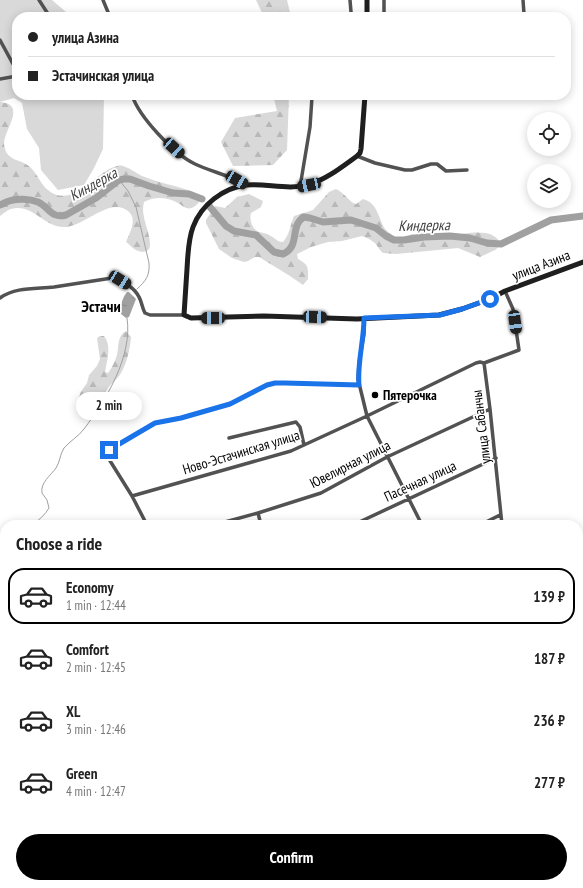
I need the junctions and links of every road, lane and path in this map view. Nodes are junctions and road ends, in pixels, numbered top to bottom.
1 (39, 0) edge
2 (103, 0) edge
3 (350, 0) edge
4 (367, 0) edge
5 (384, 0) edge
6 (523, 0) edge
7 (47, 12) edge
8 (108, 12) edge
9 (351, 12) edge
10 (367, 12) edge
11 (384, 12) edge
12 (524, 12) edge
13 (0, 40) edge
14 (12, 62) edge
15 (12, 77) edge
16 (0, 79) edge
17 (133, 100) edge
18 (312, 100) edge
19 (365, 100) edge
20 (357, 156) junction
21 (467, 170) dead end
22 (246, 185) junction
23 (300, 187) junction
24 (583, 262) edge
25 (505, 291) junction
26 (0, 298) edge
27 (184, 315) junction
28 (364, 318) junction
29 (484, 363) junction
30 (359, 385) junction
31 (490, 409) junction
32 (367, 416) junction
33 (229, 438) dead end
34 (304, 445) junction
35 (387, 457) junction
36 (496, 458) junction
37 (132, 496) junction
38 (408, 498) junction
39 (258, 513) junction
40 (500, 515) junction
41 (144, 520) edge
42 (232, 520) edge
43 (260, 520) edge
44 (363, 520) edge
45 (419, 520) edge
46 (490, 520) edge
47 (501, 520) edge

1 - 7 street
2 - 8 street
3 - 9 street
4 - 10 street
5 - 11 street
6 - 12 street
13 - 14 street
15 - 16 street
17 - 22 street
18 - 23 street
19 - 20 street
20 - 21 street
20 - 23 street
22 - 23 street
22 - 27 street
24 - 25 street, улица Азина
25 - 28 street, улица Азина
25 - 29 street
26 - 27 street
27 - 28 street, улица Азина
28 - 30 street
29 - 31 street, улица Сабанчы
29 - 32 street, Ново-Эстачинская улица
30 - 32 street
30 - 37 street
31 - 35 street, Ювелирная улица
31 - 36 street, улица Сабанчы
32 - 34 street, Ново-Эстачинская улица
32 - 35 street
33 - 34 street
34 - 37 street, Ново-Эстачинская улица
35 - 38 street
35 - 39 street, Ювелирная улица
36 - 38 street, Пасечная улица
36 - 40 street, улица Сабанчы
37 - 41 street
38 - 44 street, Пасечная улица
38 - 45 street
39 - 42 street, Ювелирная улица
39 - 43 street
40 - 46 street
40 - 47 street, улица Сабанчы

